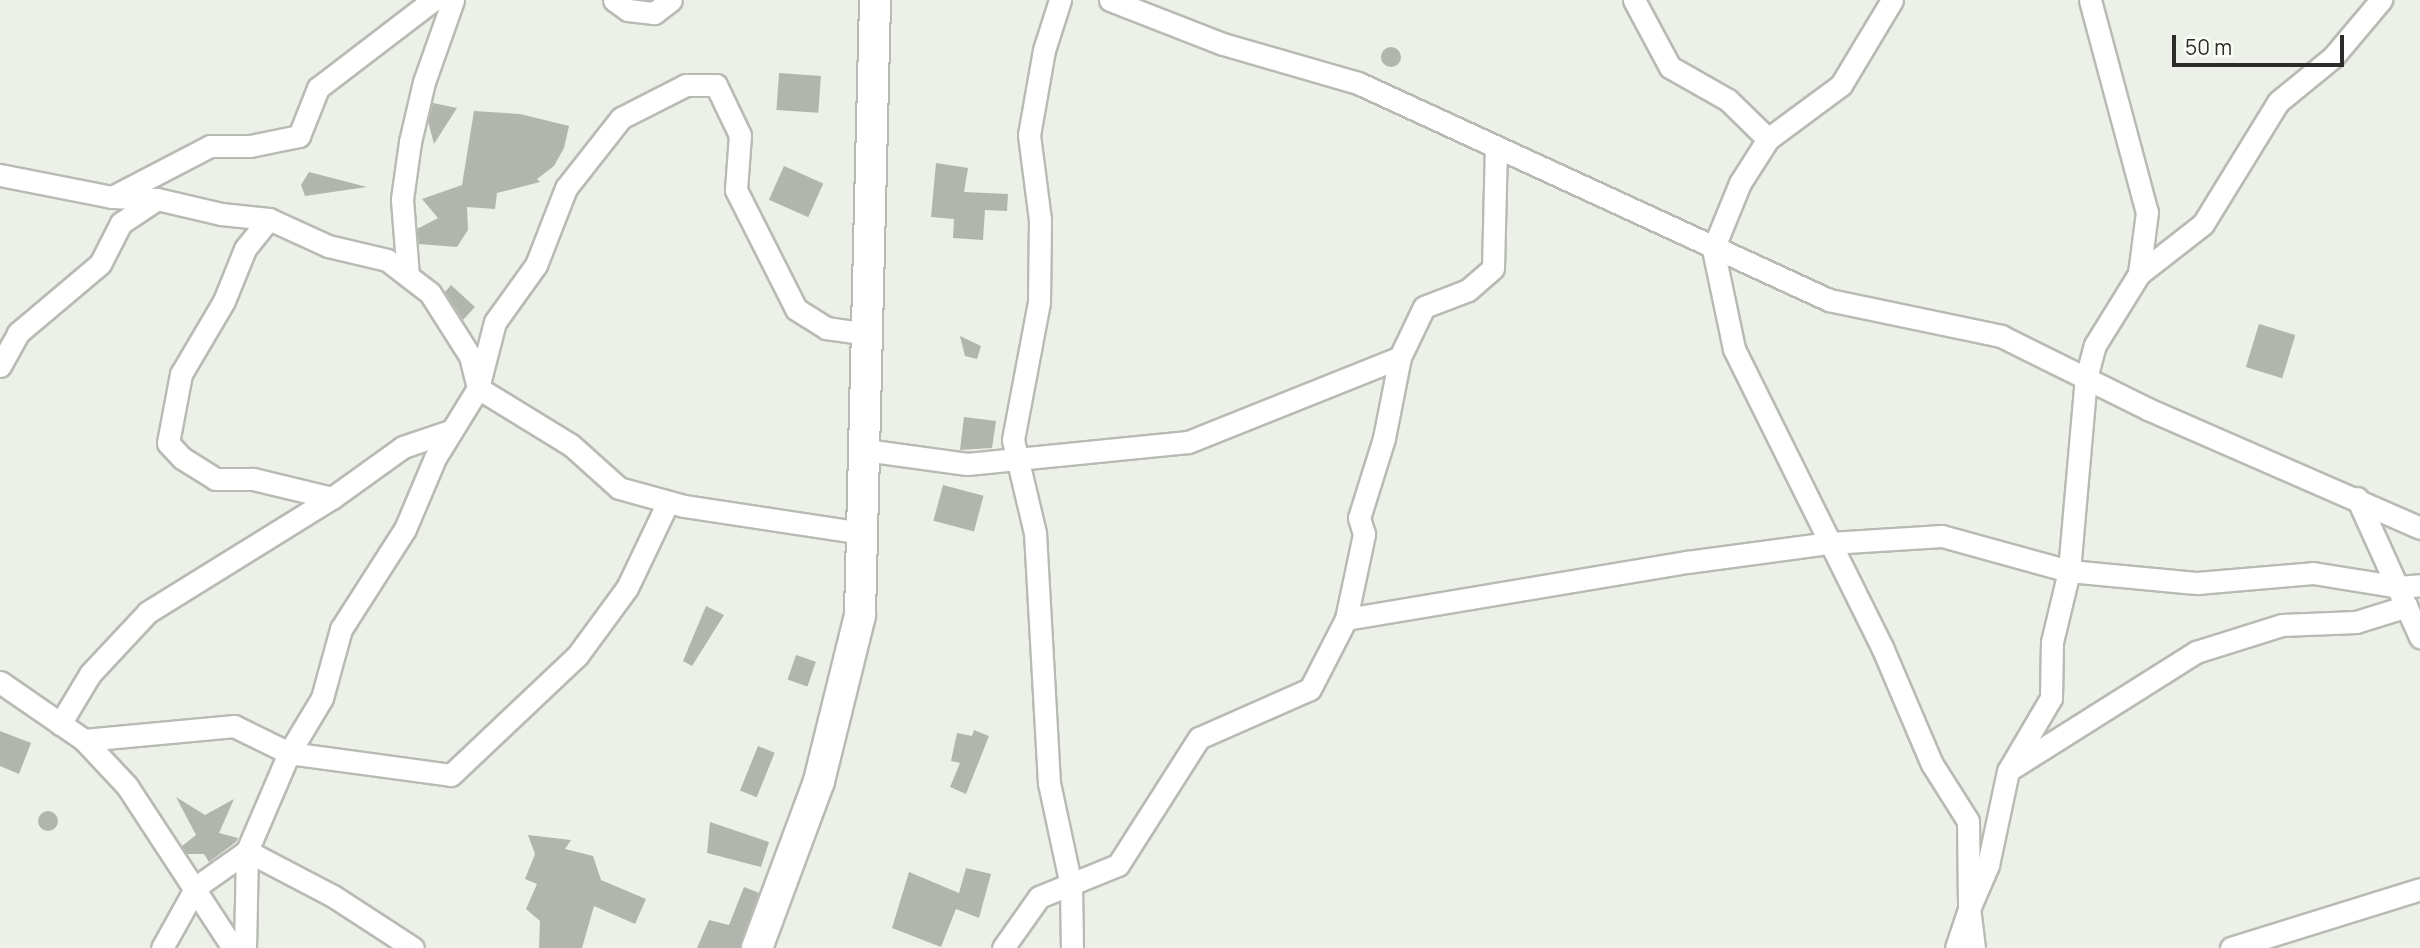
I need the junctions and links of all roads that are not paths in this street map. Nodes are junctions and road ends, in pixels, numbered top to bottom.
1 (433, 0) edge
2 (453, 0) edge
3 (614, 0) edge
4 (671, 0) edge
5 (875, 0) edge
6 (1060, 0) edge
7 (1110, 0) edge
8 (1634, 0) edge
9 (1892, 0) edge
10 (2091, 0) edge
11 (2381, 0) edge
12 (1768, 139) junction
13 (1496, 147) junction
14 (0, 175) edge
15 (112, 197) junction
16 (157, 199) junction
17 (269, 219) junction
18 (1713, 249) junction
19 (2139, 274) junction
20 (408, 276) junction
21 (868, 334) junction
22 (1399, 357) junction
23 (0, 366) edge
24 (2086, 378) junction
25 (478, 388) junction
26 (450, 431) junction
27 (865, 450) junction
28 (1018, 457) junction
29 (332, 498) junction
30 (2357, 498) junction
31 (668, 502) junction
32 (2420, 528) edge
33 (863, 533) junction
34 (1830, 543) junction
35 (2069, 571) junction
36 (2409, 593) edge
37 (1346, 620) junction
38 (2420, 637) edge
39 (0, 682) edge
40 (60, 724) junction
41 (84, 740) junction
42 (289, 753) junction
43 (2008, 771) junction
44 (247, 851) junction
45 (1071, 886) junction
46 (196, 887) junction
47 (2420, 889) edge
48 (1969, 909) junction
49 (162, 948) edge
50 (233, 948) edge
51 (245, 948) edge
52 (413, 948) edge
53 (757, 948) edge
54 (1003, 948) edge
55 (1072, 948) edge
56 (1956, 948) edge
57 (1973, 948) edge
58 (2231, 948) edge

1 - 15 street
2 - 20 street
3 - 4 street
5 - 21 main road
6 - 28 street
7 - 13 street
8 - 12 street
9 - 12 street
10 - 19 street
11 - 19 street
12 - 18 street
13 - 18 street
13 - 22 street
14 - 15 street
15 - 16 street
16 - 17 street
16 - 23 street
17 - 20 street
17 - 29 street
18 - 24 street
18 - 34 street
19 - 24 street
20 - 25 street
21 - 25 street
21 - 27 main road
22 - 28 street
22 - 37 street
24 - 30 street
24 - 35 street
25 - 26 street
25 - 31 street
26 - 29 street
26 - 42 street
27 - 28 street
27 - 33 main road
28 - 45 street
29 - 40 street
30 - 32 street
30 - 36 street
31 - 33 street
31 - 42 street
33 - 53 main road
34 - 35 street
34 - 37 street
34 - 48 street
35 - 36 street
35 - 43 street
36 - 38 street
36 - 43 street
37 - 45 street
39 - 40 street
40 - 41 street
41 - 42 street
41 - 46 street
42 - 44 street
43 - 48 street
44 - 46 street
44 - 51 street
44 - 52 street
45 - 54 street
45 - 55 street
46 - 49 street
46 - 50 street
47 - 58 street
48 - 56 street
48 - 57 street

